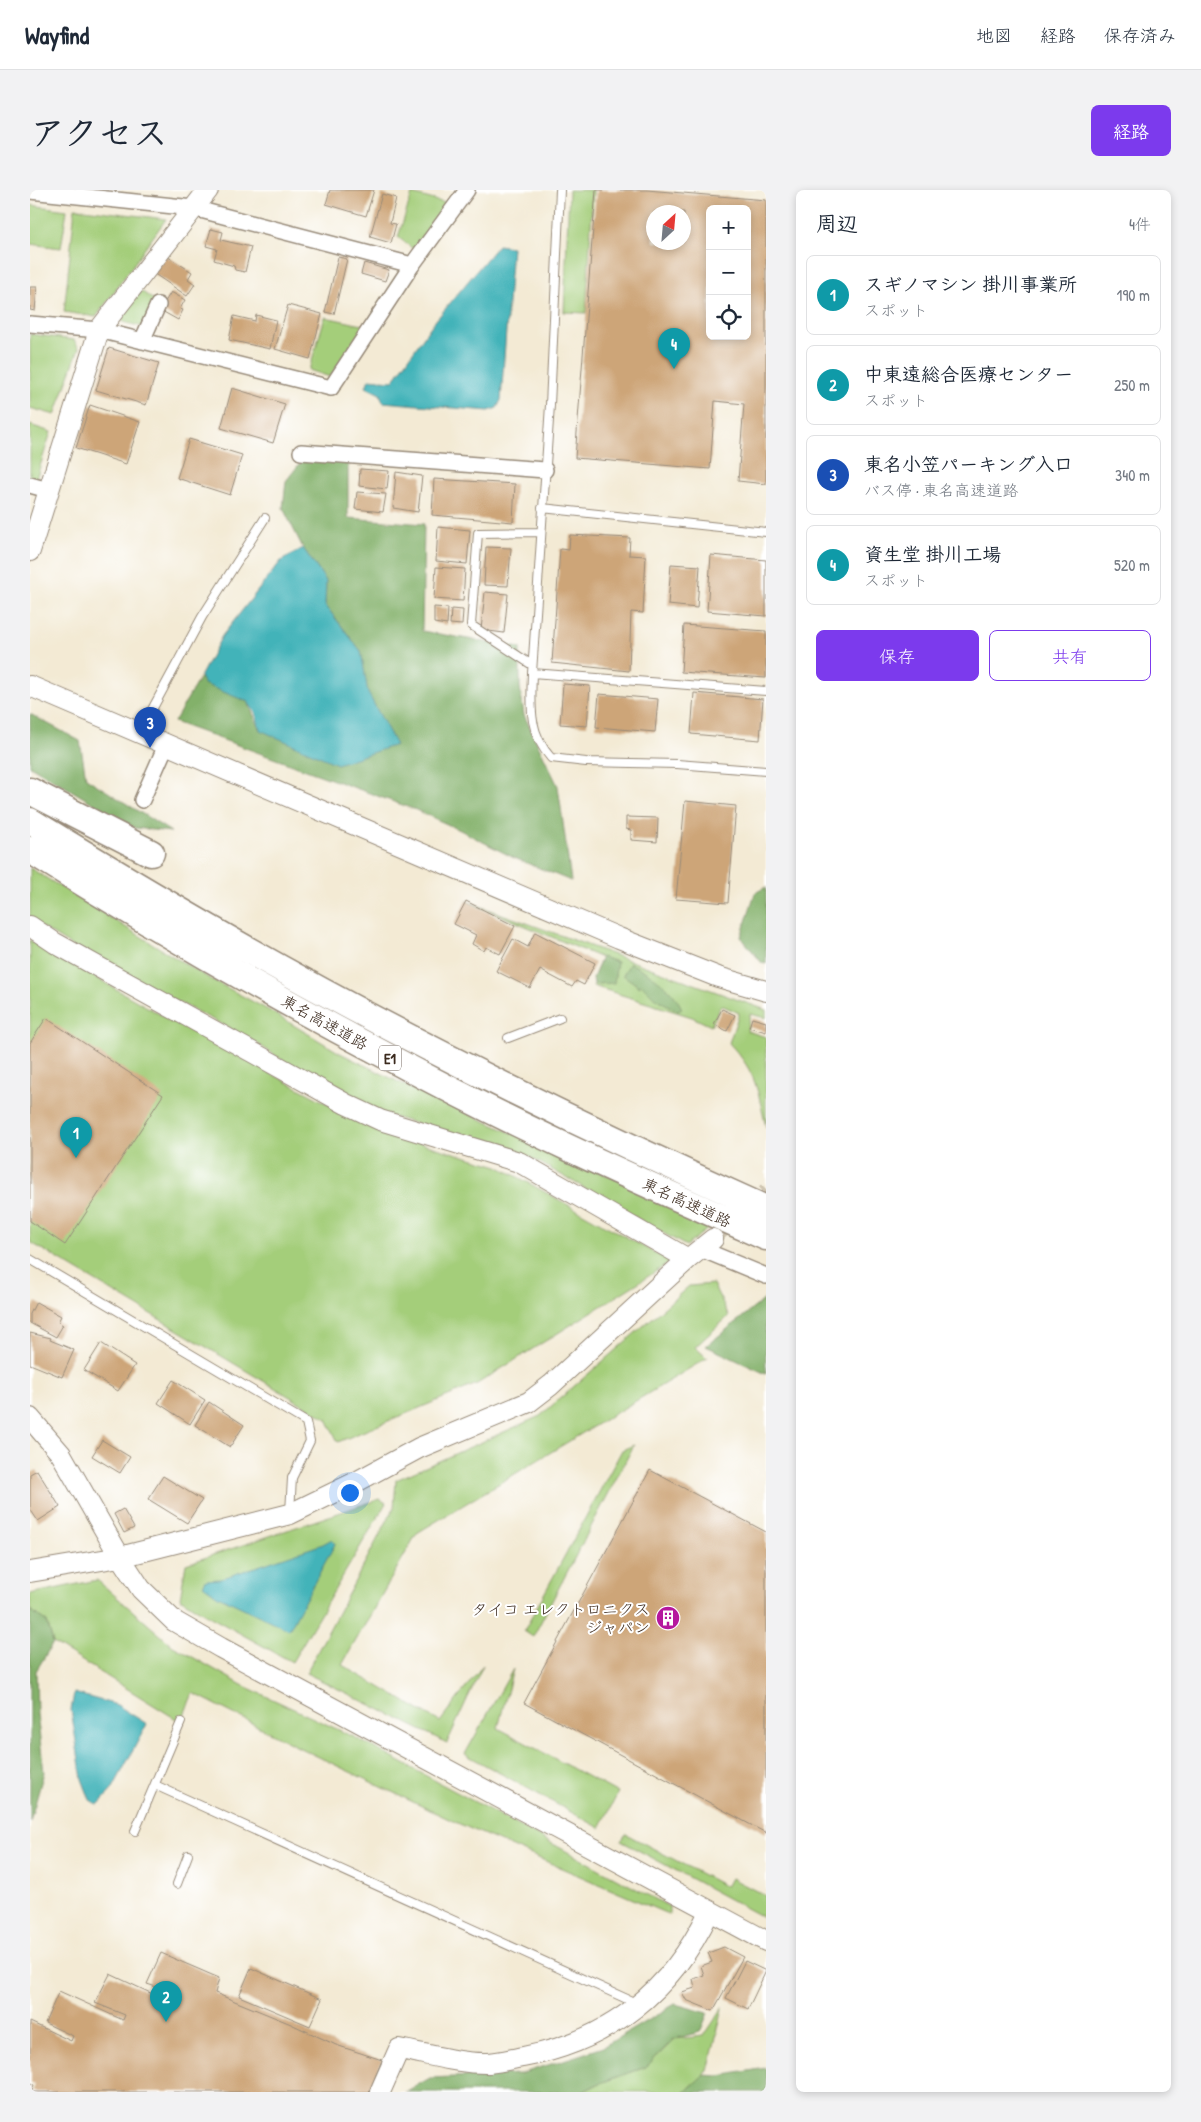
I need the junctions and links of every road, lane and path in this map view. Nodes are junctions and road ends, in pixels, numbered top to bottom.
1 (208, 190) edge
2 (467, 190) edge
3 (560, 190) edge
4 (30, 192) edge
5 (193, 208) junction
6 (412, 265) junction
7 (158, 306) dead end
8 (30, 324) edge
9 (99, 330) junction
10 (142, 341) junction
11 (301, 452) dead end
12 (545, 470) junction
13 (39, 487) edge
14 (542, 508) junction
15 (265, 518) dead end
16 (541, 532) junction
17 (766, 532) edge
18 (30, 551) edge
19 (532, 669) junction
20 (30, 686) edge
21 (766, 691) edge
22 (142, 732) junction
23 (167, 743) junction
24 (766, 771) edge
25 (30, 791) edge
26 (142, 800) dead end
27 (30, 821) edge
28 (30, 850) edge
29 (151, 853) dead end
30 (30, 926) edge
31 (766, 990) edge
32 (560, 1018) dead end
33 (508, 1038) dead end
34 (766, 1209) edge
35 (766, 1238) edge
36 (701, 1249) junction
37 (30, 1259) edge
38 (766, 1276) edge
39 (30, 1418) edge
40 (290, 1514) junction
41 (120, 1557) junction
42 (30, 1572) edge
43 (181, 1722) dead end
44 (155, 1785) junction
45 (135, 1831) dead end
46 (188, 1855) dead end
47 (177, 1884) dead end
48 (709, 1912) junction
49 (766, 1942) edge
50 (639, 2004) junction
51 (380, 2092) edge

1 - 5 street
2 - 6 street
3 - 12 lane
4 - 5 street
5 - 6 street
5 - 9 street
6 - 10 street
7 - 10 street
8 - 9 street
9 - 10 street
9 - 13 street
11 - 12 street
12 - 14 lane
13 - 18 street
14 - 16 lane
14 - 17 lane
15 - 22 lane
16 - 19 lane
16 - 19 lane
19 - 21 lane
19 - 24 lane
20 - 22 street
22 - 23 street
23 - 26 street
23 - 31 street
25 - 29 highway
27 - 34 highway, 東名高速道路 / E1
28 - 35 highway, 東名高速道路 / E1
30 - 36 street
32 - 33 lane
36 - 38 street
36 - 40 street
37 - 40 lane
39 - 41 street
40 - 41 street
41 - 42 street
41 - 48 street
43 - 44 lane
44 - 45 lane
44 - 50 lane
46 - 47 lane
48 - 49 street
48 - 50 street
50 - 51 street

